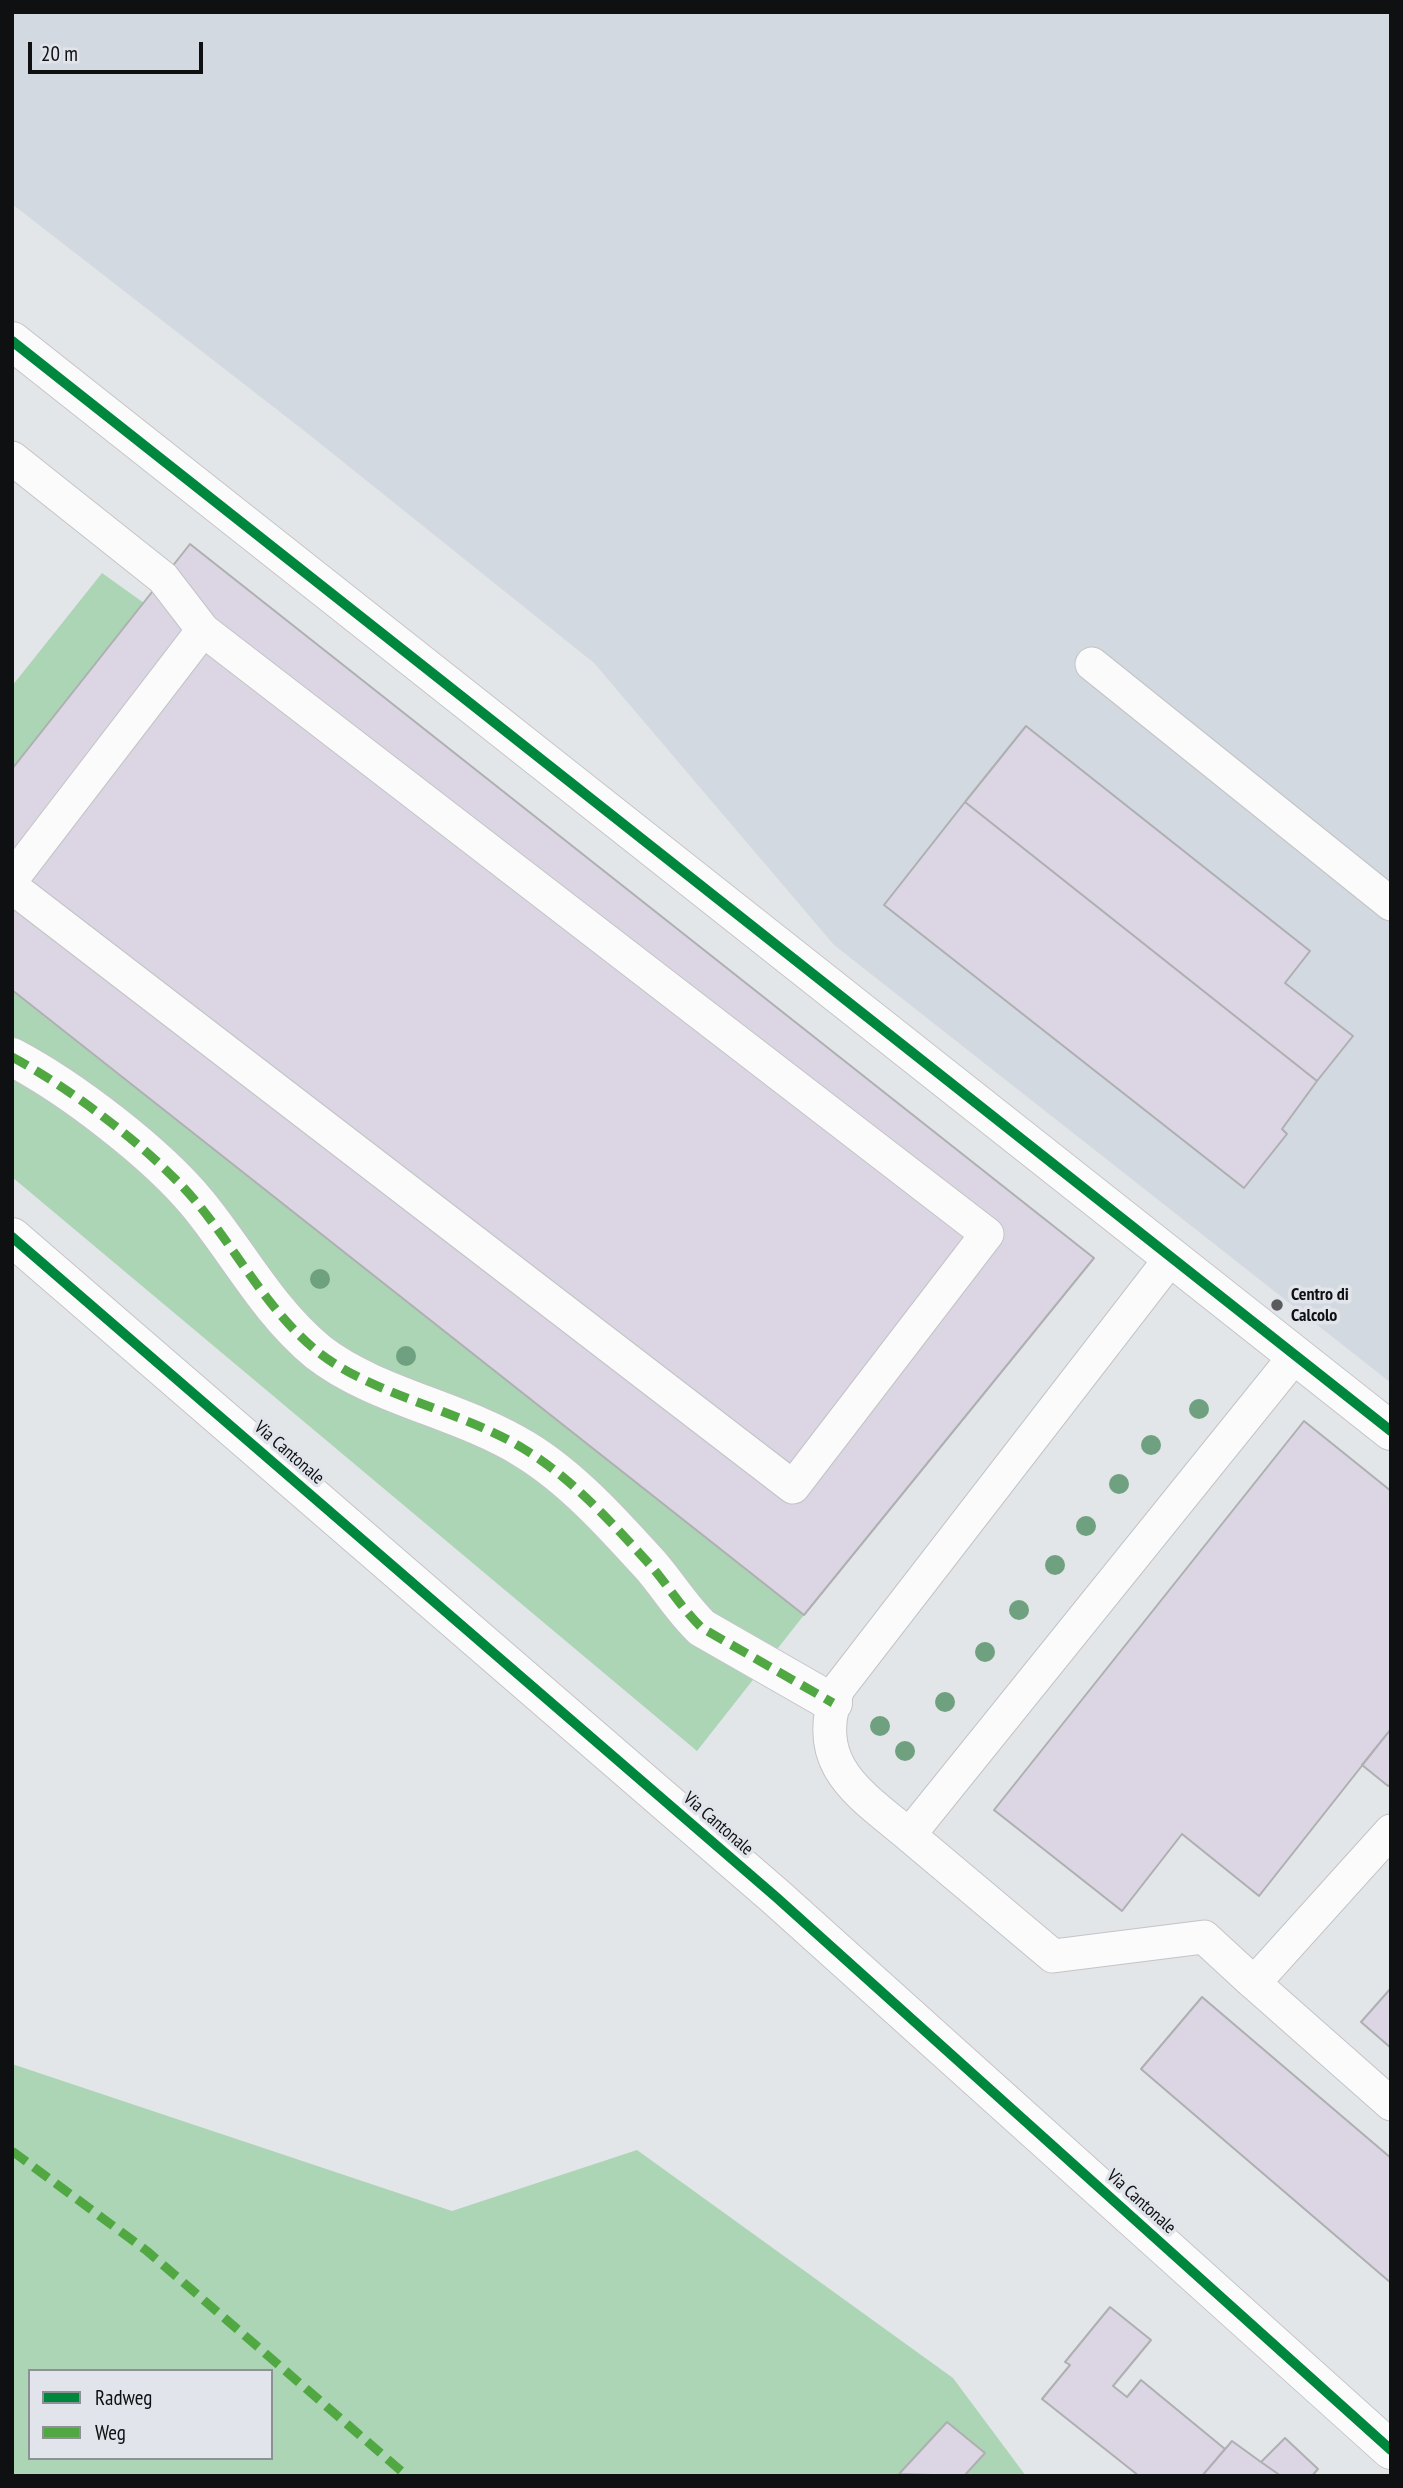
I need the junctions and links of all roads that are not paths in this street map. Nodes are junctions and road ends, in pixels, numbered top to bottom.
1 (12, 341) edge
2 (12, 458) edge
3 (203, 630) junction
4 (1092, 664) dead end
5 (12, 879) edge
6 (12, 887) edge
7 (1391, 904) edge
8 (12, 1058) edge
9 (12, 1237) edge
10 (1171, 1258) junction
11 (1295, 1356) junction
12 (1391, 1431) edge
13 (833, 1703) junction
14 (1391, 1831) edge
15 (909, 1835) junction
16 (1254, 1983) junction
17 (1391, 2104) edge
18 (1391, 2450) edge

1 - 10 street
2 - 3 lane
3 - 5 lane
3 - 6 lane
4 - 7 lane
8 - 13 street
9 - 18 street, Via Cantonale
10 - 11 street
10 - 13 lane
11 - 12 street
11 - 15 lane
13 - 15 lane
14 - 16 lane
15 - 16 lane
16 - 17 lane

